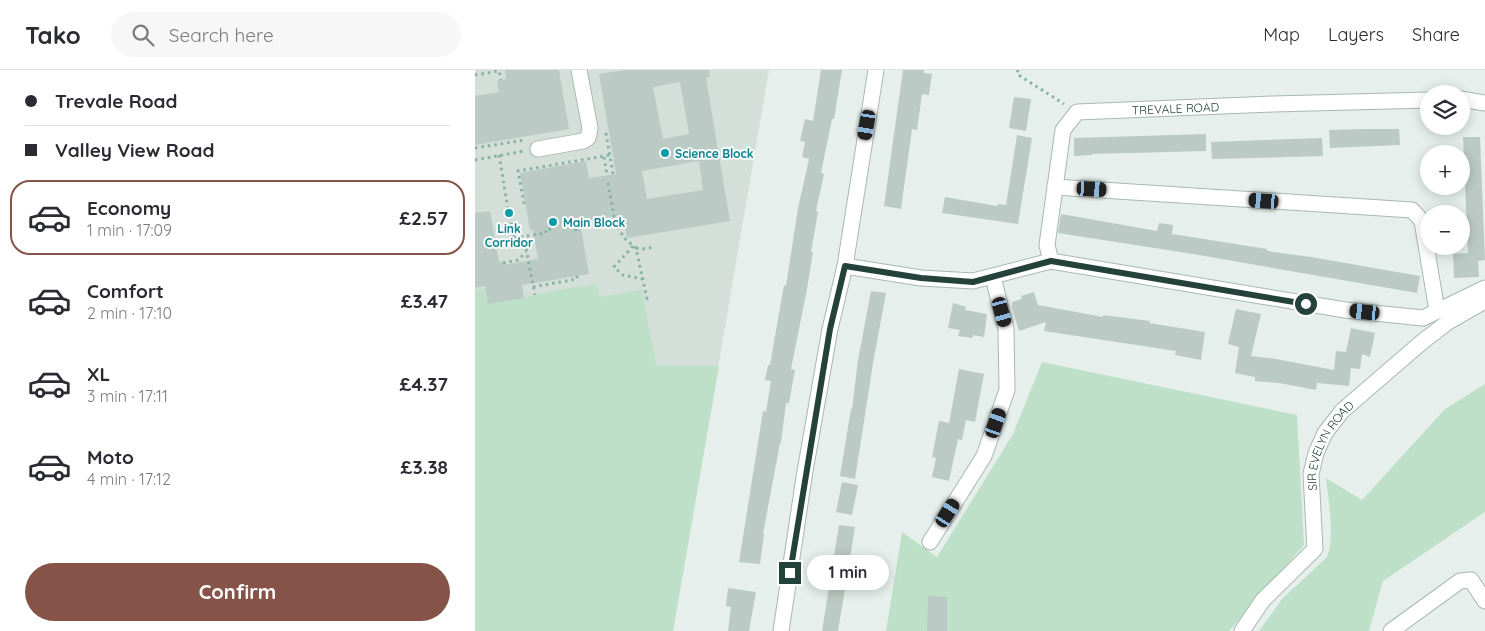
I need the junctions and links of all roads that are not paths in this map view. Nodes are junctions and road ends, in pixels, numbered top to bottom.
1 (579, 70) edge
2 (876, 70) edge
3 (1420, 100) edge
4 (1470, 100) edge
5 (1485, 103) edge
6 (530, 142) road end
7 (1055, 187) junction
8 (1051, 261) junction
9 (845, 266) junction
10 (993, 277) junction
11 (1485, 288) edge
12 (1485, 301) edge
13 (1437, 311) junction
14 (930, 542) dead end
15 (1485, 601) edge
16 (781, 631) edge
17 (1241, 631) edge
18 (1391, 631) edge

1 - 6 street
2 - 9 street
3 - 7 street, TREVALE ROAD
4 - 5 street
7 - 8 street
7 - 13 street
8 - 10 street
8 - 13 street
9 - 10 street
9 - 16 street
10 - 14 street
11 - 13 street
12 - 17 street, SIR EVELYN ROAD
15 - 18 street

